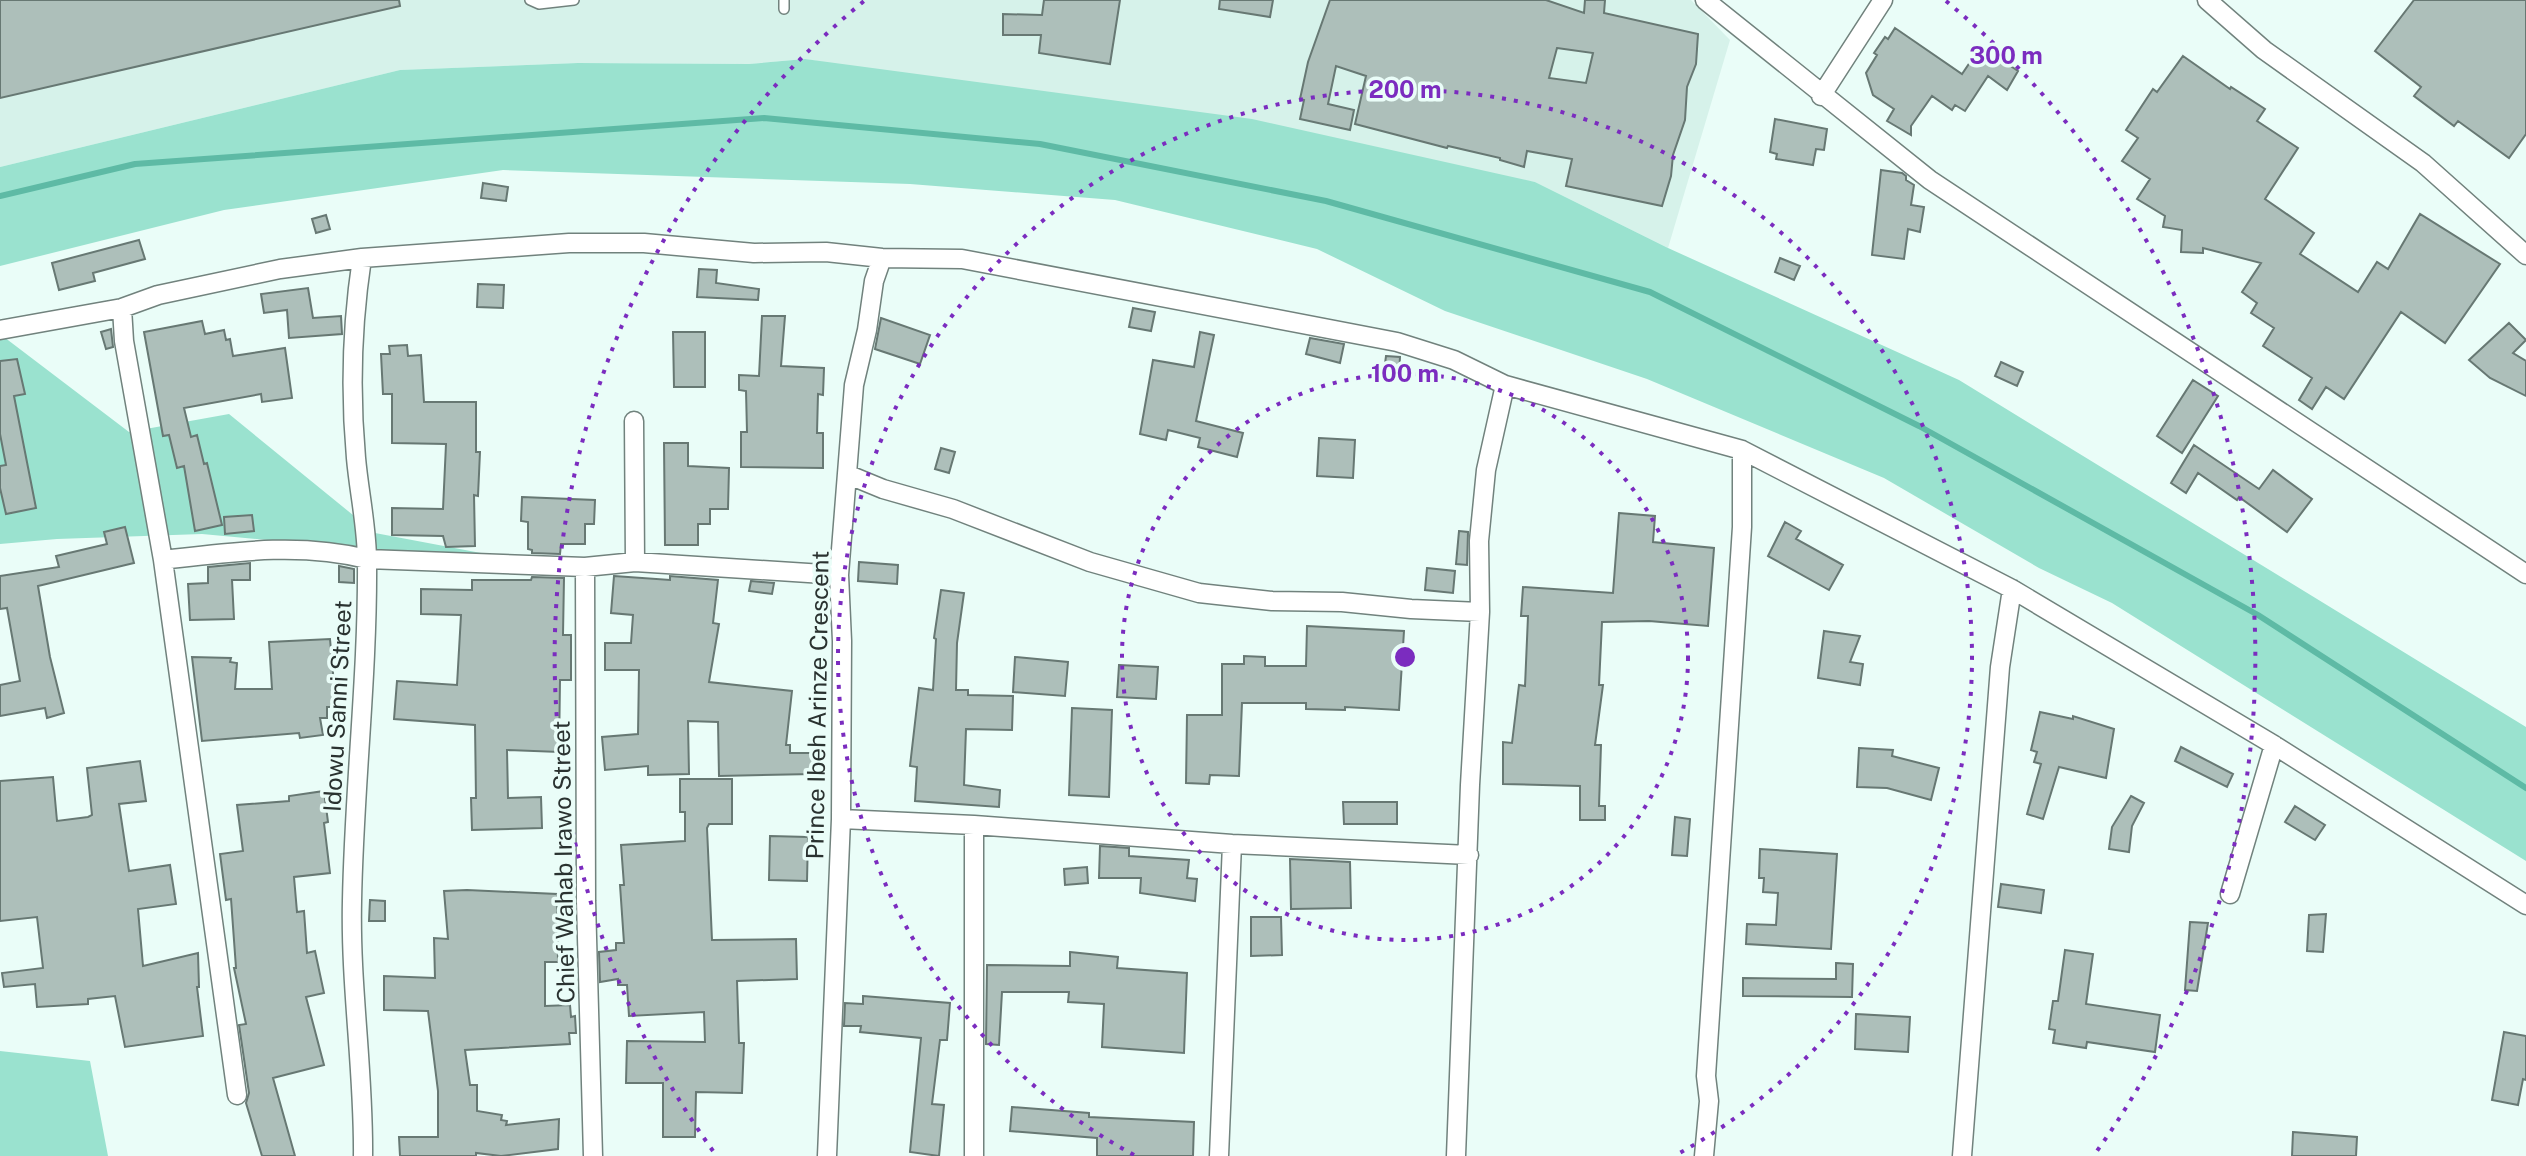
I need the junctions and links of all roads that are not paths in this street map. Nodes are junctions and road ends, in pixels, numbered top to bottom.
1 (530, 0) edge
2 (574, 0) edge
3 (1705, 0) edge
4 (1883, 0) edge
5 (2207, 0) edge
6 (1821, 96) junction
7 (2526, 255) edge
8 (362, 258) junction
9 (882, 258) junction
10 (122, 308) junction
11 (0, 330) edge
12 (1505, 385) junction
13 (634, 421) dead end
14 (1742, 450) junction
15 (849, 475) junction
16 (367, 559) junction
17 (163, 560) junction
18 (635, 562) junction
19 (585, 567) junction
20 (2526, 574) edge
21 (839, 575) junction
22 (2012, 589) junction
23 (1480, 612) junction
24 (2274, 745) junction
25 (841, 819) junction
26 (974, 825) junction
27 (1232, 844) junction
28 (1469, 855) junction
29 (2230, 894) dead end
30 (2526, 905) edge
31 (237, 1095) dead end
32 (363, 1156) edge
33 (593, 1156) edge
34 (827, 1156) edge
35 (974, 1156) edge
36 (1219, 1156) edge
37 (1456, 1156) edge
38 (1704, 1156) edge
39 (1962, 1156) edge

1 - 2 lane
3 - 6 street
4 - 6 street
5 - 7 street
6 - 20 street
8 - 9 street
8 - 10 street
8 - 16 street, Idowu Sanni Street
9 - 12 street
9 - 15 street, Prince Ibeh Arinze Crescent
10 - 11 street
10 - 17 street
12 - 14 street
12 - 23 street
13 - 18 street
14 - 22 street
14 - 38 street
15 - 21 street, Prince Ibeh Arinze Crescent
15 - 23 street
16 - 17 street
16 - 19 street
16 - 32 street, Idowu Sanni Street
17 - 31 street
18 - 19 street
18 - 21 street
19 - 33 street, Chief Wahab Irawo Street
21 - 25 street, Prince Ibeh Arinze Crescent
22 - 24 street
22 - 39 street
23 - 28 street
24 - 29 street
24 - 30 street
25 - 26 street
25 - 34 street, Prince Ibeh Arinze Crescent
26 - 27 street
26 - 35 street
27 - 28 street
27 - 36 street
28 - 37 street

